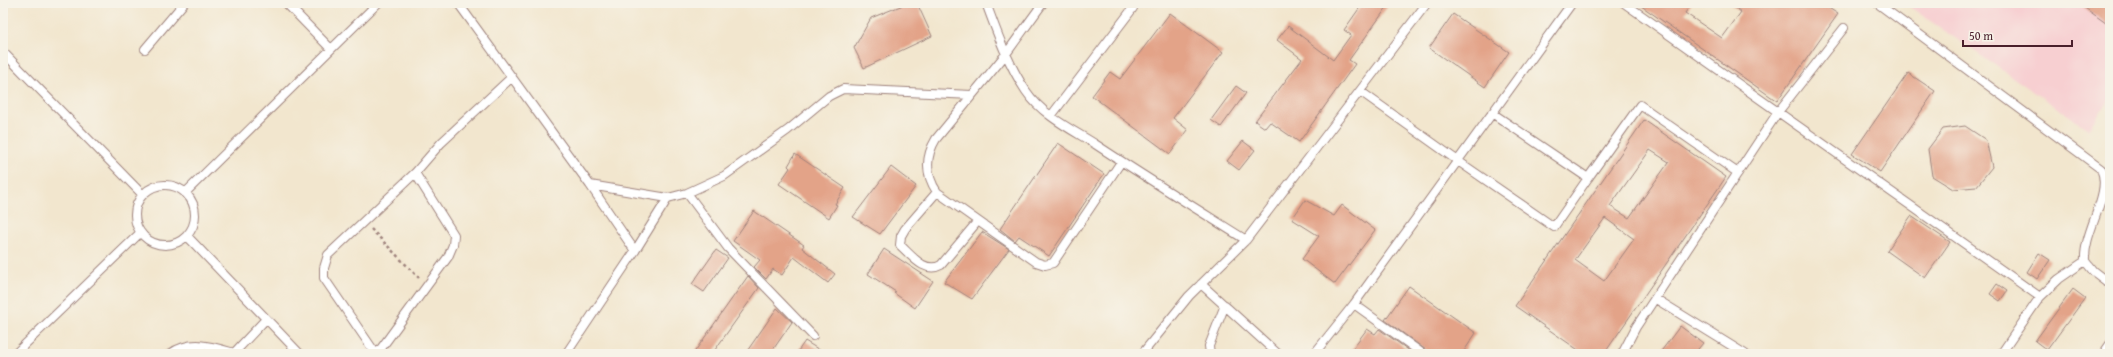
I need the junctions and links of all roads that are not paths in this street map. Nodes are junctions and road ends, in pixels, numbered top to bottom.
1 (184, 3) edge
2 (286, 3) edge
3 (378, 3) edge
4 (458, 3) edge
5 (986, 3) edge
6 (1043, 3) edge
7 (1427, 3) edge
8 (1572, 3) edge
9 (1624, 3) edge
10 (1877, 3) edge
11 (1133, 8) dead end
12 (1844, 28) dead end
13 (145, 49) dead end
14 (331, 49) junction
15 (3, 52) edge
16 (1006, 54) junction
17 (512, 77) junction
18 (1360, 91) junction
19 (972, 95) junction
20 (1778, 112) junction
21 (1492, 113) junction
22 (1051, 116) junction
23 (1458, 161) junction
24 (1121, 162) junction
25 (415, 174) junction
26 (1738, 174) junction
27 (1588, 178) junction
28 (590, 185) junction
29 (937, 192) junction
30 (186, 193) junction
31 (687, 193) junction
32 (143, 195) junction
33 (668, 198) junction
34 (978, 221) junction
35 (140, 233) junction
36 (187, 236) junction
37 (1246, 240) junction
38 (635, 251) junction
39 (2085, 261) junction
40 (1201, 284) junction
41 (2110, 284) edge
42 (2040, 297) junction
43 (1656, 299) junction
44 (1354, 304) junction
45 (1225, 305) junction
46 (266, 319) junction
47 (813, 336) dead end
48 (2110, 344) edge
49 (234, 353) edge
50 (15, 354) edge
51 (170, 354) edge
52 (300, 354) edge
53 (377, 354) edge
54 (566, 354) edge
55 (1142, 354) edge
56 (1210, 354) edge
57 (1278, 354) edge
58 (1314, 354) edge
59 (1424, 354) edge
60 (1622, 354) edge
61 (1744, 354) edge
62 (2001, 354) edge
63 (2103, 354) edge

1 - 13 lane
2 - 14 lane
3 - 14 lane
4 - 17 lane
5 - 16 lane
6 - 16 lane
7 - 18 lane
8 - 21 lane
9 - 20 lane
10 - 39 lane
11 - 22 lane
12 - 20 lane
14 - 30 lane
15 - 32 lane
16 - 19 lane
16 - 22 lane
17 - 25 lane
17 - 28 lane
18 - 23 lane
18 - 37 lane
19 - 29 lane
19 - 31 lane
20 - 26 lane
20 - 42 lane
21 - 23 lane
21 - 27 lane
22 - 24 lane
23 - 27 lane
23 - 44 lane
24 - 34 lane
24 - 37 lane
25 - 53 lane
25 - 53 lane
26 - 27 lane
26 - 43 lane
28 - 33 lane
28 - 38 lane
29 - 34 lane
29 - 34 lane
30 - 32 lane
30 - 36 lane
31 - 33 lane
31 - 47 lane
32 - 35 lane
33 - 38 lane
35 - 36 lane
35 - 50 lane
36 - 46 lane
37 - 40 lane
38 - 54 lane
39 - 41 lane
39 - 42 lane
40 - 45 lane
40 - 55 lane
42 - 62 lane
43 - 60 lane
43 - 61 lane
44 - 58 lane
44 - 59 lane
45 - 56 lane
45 - 57 lane
46 - 49 lane
46 - 52 lane
48 - 63 lane
49 - 51 lane

